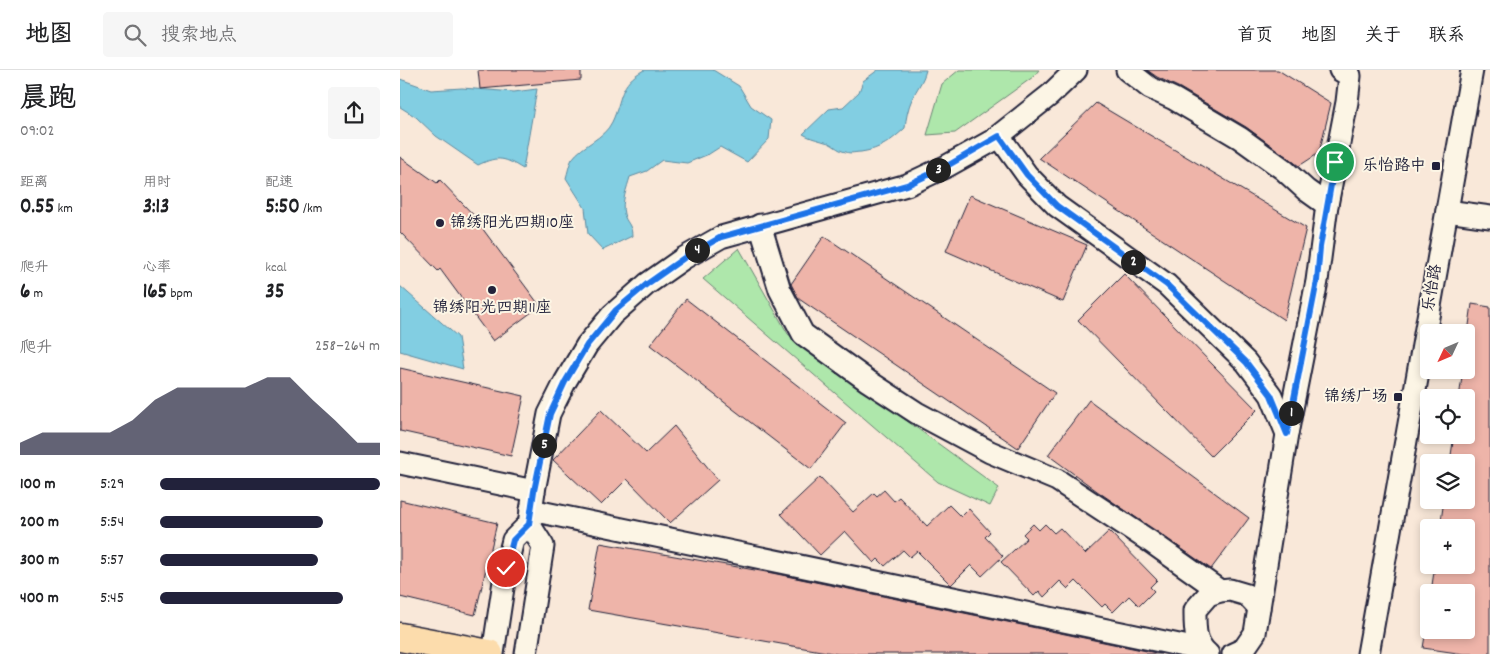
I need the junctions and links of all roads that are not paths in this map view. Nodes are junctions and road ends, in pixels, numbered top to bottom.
1 (1076, 70) edge
2 (1127, 70) edge
3 (1340, 70) edge
4 (1472, 70) edge
5 (999, 136) junction
6 (1327, 205) junction
7 (1447, 211) junction
8 (1490, 217) edge
9 (760, 225) junction
10 (1287, 434) junction
11 (400, 463) edge
12 (531, 508) junction
13 (1220, 590) junction
14 (1259, 608) junction
15 (400, 637) edge
16 (1206, 652) edge
17 (491, 654) edge
18 (526, 654) edge
19 (1233, 654) edge
20 (1368, 654) edge

1 - 5 street
2 - 6 street
3 - 6 street
4 - 7 street, 乐怡路
5 - 9 street
5 - 10 street
6 - 10 street
7 - 8 street
7 - 20 street, 乐怡路
9 - 12 street
9 - 13 street
10 - 14 street
11 - 12 street
12 - 16 street
12 - 17 street
12 - 18 street
13 - 14 street
13 - 16 street
14 - 19 street
15 - 17 main road

